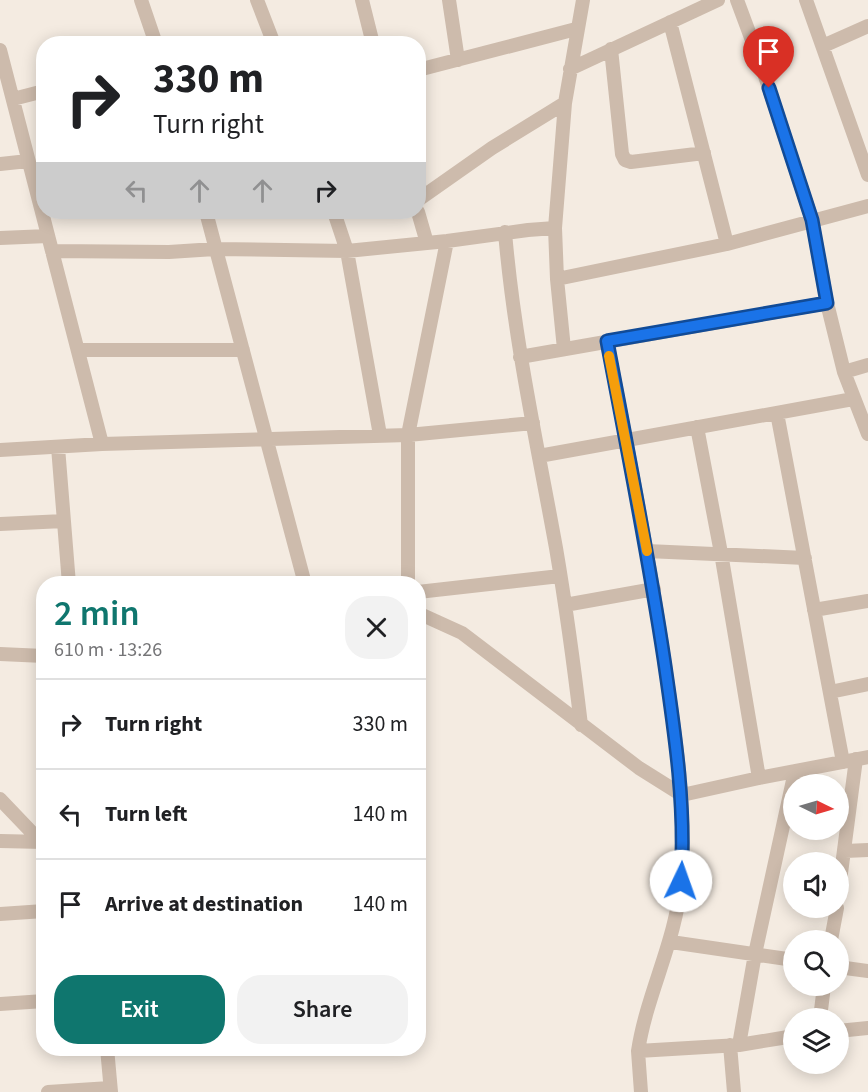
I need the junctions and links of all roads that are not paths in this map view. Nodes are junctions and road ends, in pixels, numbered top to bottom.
1 (141, 0) edge
2 (257, 0) edge
3 (363, 0) edge
4 (449, 0) edge
5 (583, 0) edge
6 (718, 0) edge
7 (737, 0) edge
8 (806, 0) edge
9 (670, 22) junction
10 (868, 26) edge
11 (576, 29) junction
12 (153, 36) edge
13 (271, 36) edge
14 (371, 36) edge
15 (823, 46) junction
16 (611, 49) junction
17 (0, 50) edge
18 (458, 60) junction
19 (426, 68) edge
20 (570, 69) junction
21 (5, 84) edge
22 (36, 93) edge
23 (13, 99) junction
24 (565, 103) junction
25 (704, 153) junction
26 (28, 161) junction
27 (0, 164) edge
28 (868, 175) edge
29 (36, 191) edge
30 (426, 195) edge
31 (868, 206) edge
32 (43, 219) edge
33 (208, 219) edge
34 (336, 219) edge
35 (420, 219) edge
36 (812, 220) junction
37 (555, 228) junction
38 (505, 232) junction
39 (48, 236) junction
40 (0, 238) edge
41 (447, 241) junction
42 (427, 243) junction
43 (727, 244) junction
44 (215, 249) junction
45 (52, 251) junction
46 (347, 251) junction
47 (556, 279) junction
48 (827, 303) junction
49 (607, 341) junction
50 (564, 349) junction
51 (79, 350) junction
52 (243, 350) junction
53 (520, 357) junction
54 (868, 366) edge
55 (844, 372) junction
56 (853, 399) junction
57 (777, 413) junction
58 (533, 423) junction
59 (697, 427) junction
60 (868, 434) edge
61 (380, 435) junction
62 (408, 435) junction
63 (266, 439) junction
64 (626, 441) junction
65 (102, 444) junction
66 (58, 447) junction
67 (0, 450) edge
68 (539, 456) junction
69 (64, 521) junction
70 (0, 524) edge
71 (647, 551) junction
72 (721, 553) junction
73 (805, 558) junction
74 (68, 576) edge
75 (303, 576) edge
76 (408, 576) edge
77 (560, 576) junction
78 (654, 589) junction
79 (426, 591) edge
80 (868, 601) edge
81 (565, 605) junction
82 (814, 610) junction
83 (426, 617) edge
84 (0, 654) edge
85 (36, 656) edge
86 (868, 684) edge
87 (830, 692) junction
88 (581, 725) junction
89 (856, 760) edge
90 (795, 771) junction
91 (759, 778) junction
92 (682, 795) junction
93 (0, 799) edge
94 (36, 836) edge
95 (0, 841) edge
96 (36, 842) edge
97 (868, 850) edge
98 (845, 851) joint
99 (36, 912) edge
100 (0, 914) edge
101 (671, 942) junction
102 (755, 954) junction
103 (783, 958) edge
104 (849, 968) edge
105 (868, 971) edge
106 (36, 1002) edge
107 (0, 1004) edge
108 (868, 1028) edge
109 (849, 1030) edge
110 (783, 1038) edge
111 (735, 1045) junction
112 (638, 1051) junction
113 (108, 1056) edge
114 (110, 1090) edge
115 (48, 1092) edge
116 (641, 1092) edge
117 (734, 1092) edge

1 - 12 street
2 - 13 street
3 - 14 street
4 - 18 street
5 - 11 street
6 - 9 street
7 - 36 street
8 - 15 street
9 - 16 street
9 - 25 street
10 - 15 street
11 - 18 street
11 - 20 street
15 - 28 street
16 - 20 street
16 - 25 street
17 - 21 street
18 - 19 street
20 - 24 street
21 - 23 street
22 - 23 street
23 - 26 street
24 - 30 street
24 - 37 street
25 - 43 street
26 - 27 street
26 - 29 street
31 - 36 street
32 - 39 street
33 - 44 street
34 - 46 street
35 - 42 street
36 - 43 street
36 - 48 street
37 - 38 street
37 - 47 street
38 - 41 street
38 - 53 street
39 - 40 street
39 - 45 street
41 - 42 street
41 - 62 street
42 - 46 street
43 - 47 street
44 - 45 street
44 - 46 street
44 - 52 street
45 - 51 street
46 - 61 street
47 - 50 street
48 - 49 street
48 - 55 street
49 - 50 street
49 - 64 street
50 - 53 street
51 - 52 street
51 - 65 street
52 - 63 street
53 - 58 street
54 - 55 street
55 - 56 street
56 - 57 street
56 - 60 street
57 - 59 street
57 - 73 street
58 - 62 street
58 - 68 street
59 - 64 street
59 - 72 street
61 - 62 street
61 - 63 street
62 - 76 street
63 - 65 street
63 - 75 street
64 - 68 street
64 - 71 street
65 - 66 street
66 - 67 street
66 - 69 street
68 - 77 street
69 - 70 street
69 - 74 street
71 - 72 street
71 - 78 street
72 - 73 street
72 - 91 street
73 - 82 street
77 - 79 street
77 - 81 street
78 - 81 street
78 - 92 street
80 - 82 street
81 - 88 street
82 - 87 street
83 - 88 street
84 - 85 street
86 - 87 street
87 - 89 street
88 - 92 street
89 - 90 street
89 - 98 street
90 - 91 street
90 - 102 street
91 - 92 street
92 - 101 street
93 - 94 street
95 - 96 street
97 - 98 street
99 - 100 street
101 - 102 street
101 - 112 street
102 - 103 street
102 - 111 street
104 - 105 street
106 - 107 street
108 - 109 street
110 - 111 street
111 - 112 street
111 - 117 street
112 - 116 street
113 - 114 street
114 - 115 street

